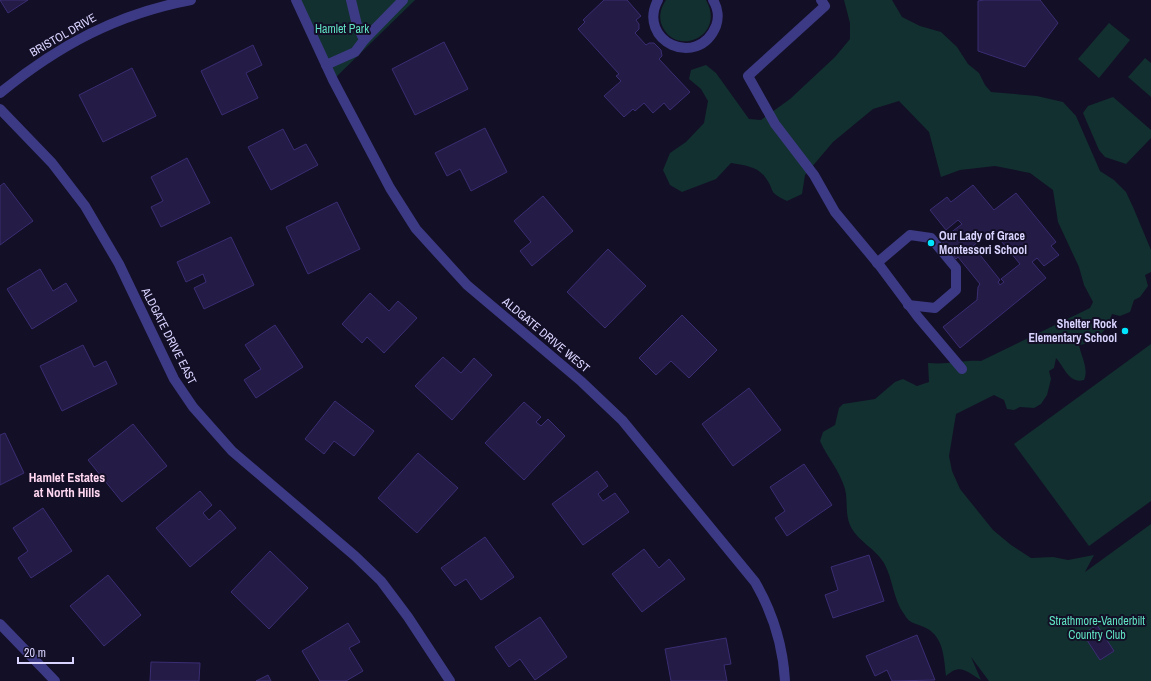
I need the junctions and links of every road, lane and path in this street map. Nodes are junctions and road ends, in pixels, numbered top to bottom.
1 (191, 0) edge
2 (296, 0) edge
3 (351, 0) edge
4 (403, 0) edge
5 (658, 0) edge
6 (713, 0) edge
7 (821, 0) edge
8 (364, 40) junction
9 (326, 65) junction
10 (0, 92) edge
11 (0, 109) edge
12 (877, 263) junction
13 (908, 305) junction
14 (962, 369) dead end
15 (0, 624) edge
16 (446, 680) edge
17 (55, 681) edge
18 (786, 681) edge

1 - 10 street, BRISTOL DRIVE
2 - 9 street, ALDGATE DRIVE WEST
3 - 8 street
4 - 8 street
5 - 6 street
7 - 12 street
8 - 9 street
9 - 18 street, ALDGATE DRIVE WEST
11 - 16 street, ALDGATE DRIVE EAST
12 - 13 street
12 - 13 street
13 - 14 street
15 - 17 street

